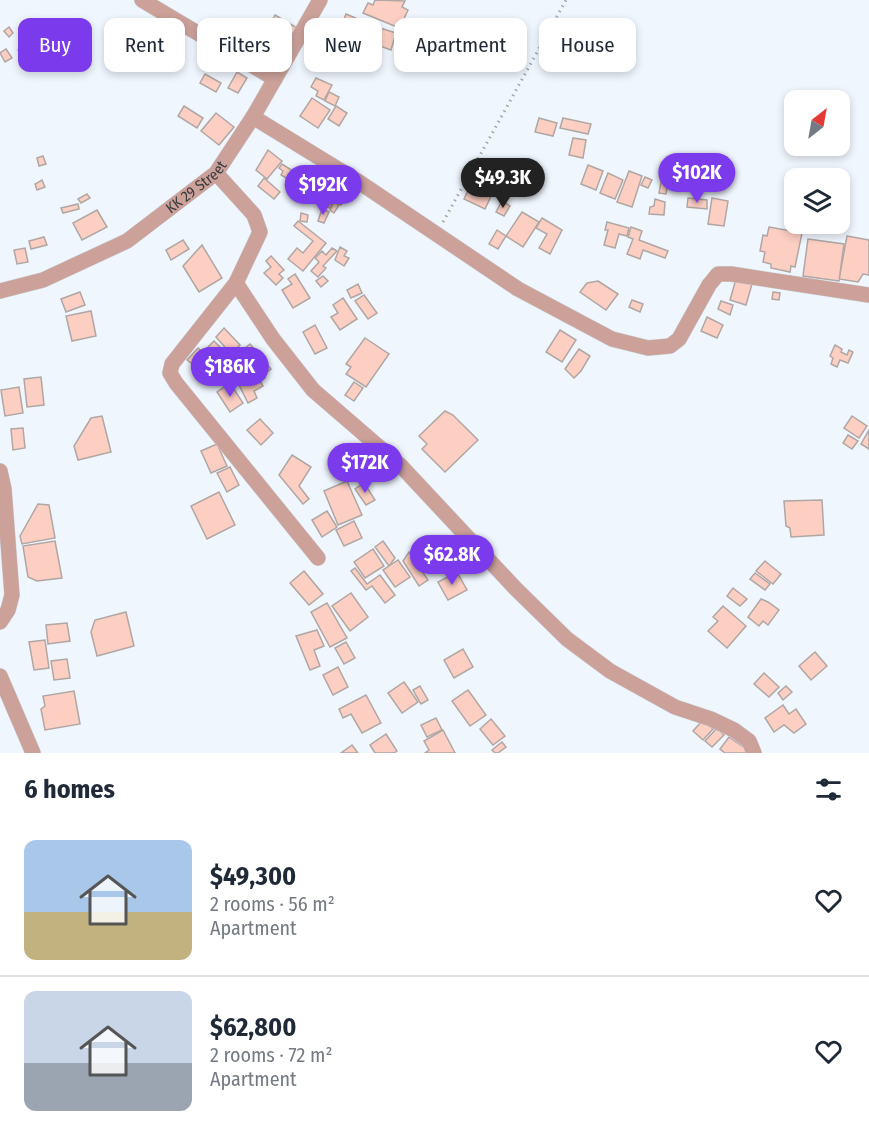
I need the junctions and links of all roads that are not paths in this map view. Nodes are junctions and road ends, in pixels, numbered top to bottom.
1 (142, 0) edge
2 (320, 0) edge
3 (275, 79) junction
4 (253, 117) junction
5 (216, 173) junction
6 (236, 283) junction
7 (0, 291) edge
8 (869, 295) edge
9 (0, 471) edge
10 (318, 558) dead end
11 (0, 622) edge
12 (0, 676) edge
13 (33, 753) edge
14 (754, 753) edge

1 - 3 street
2 - 3 street, KK 29 Street
3 - 4 street, KK 29 Street
4 - 5 street, KK 29 Street
4 - 8 street
5 - 6 street
5 - 7 street, KK 29 Street
6 - 10 street
6 - 14 street
9 - 11 street
12 - 13 street

